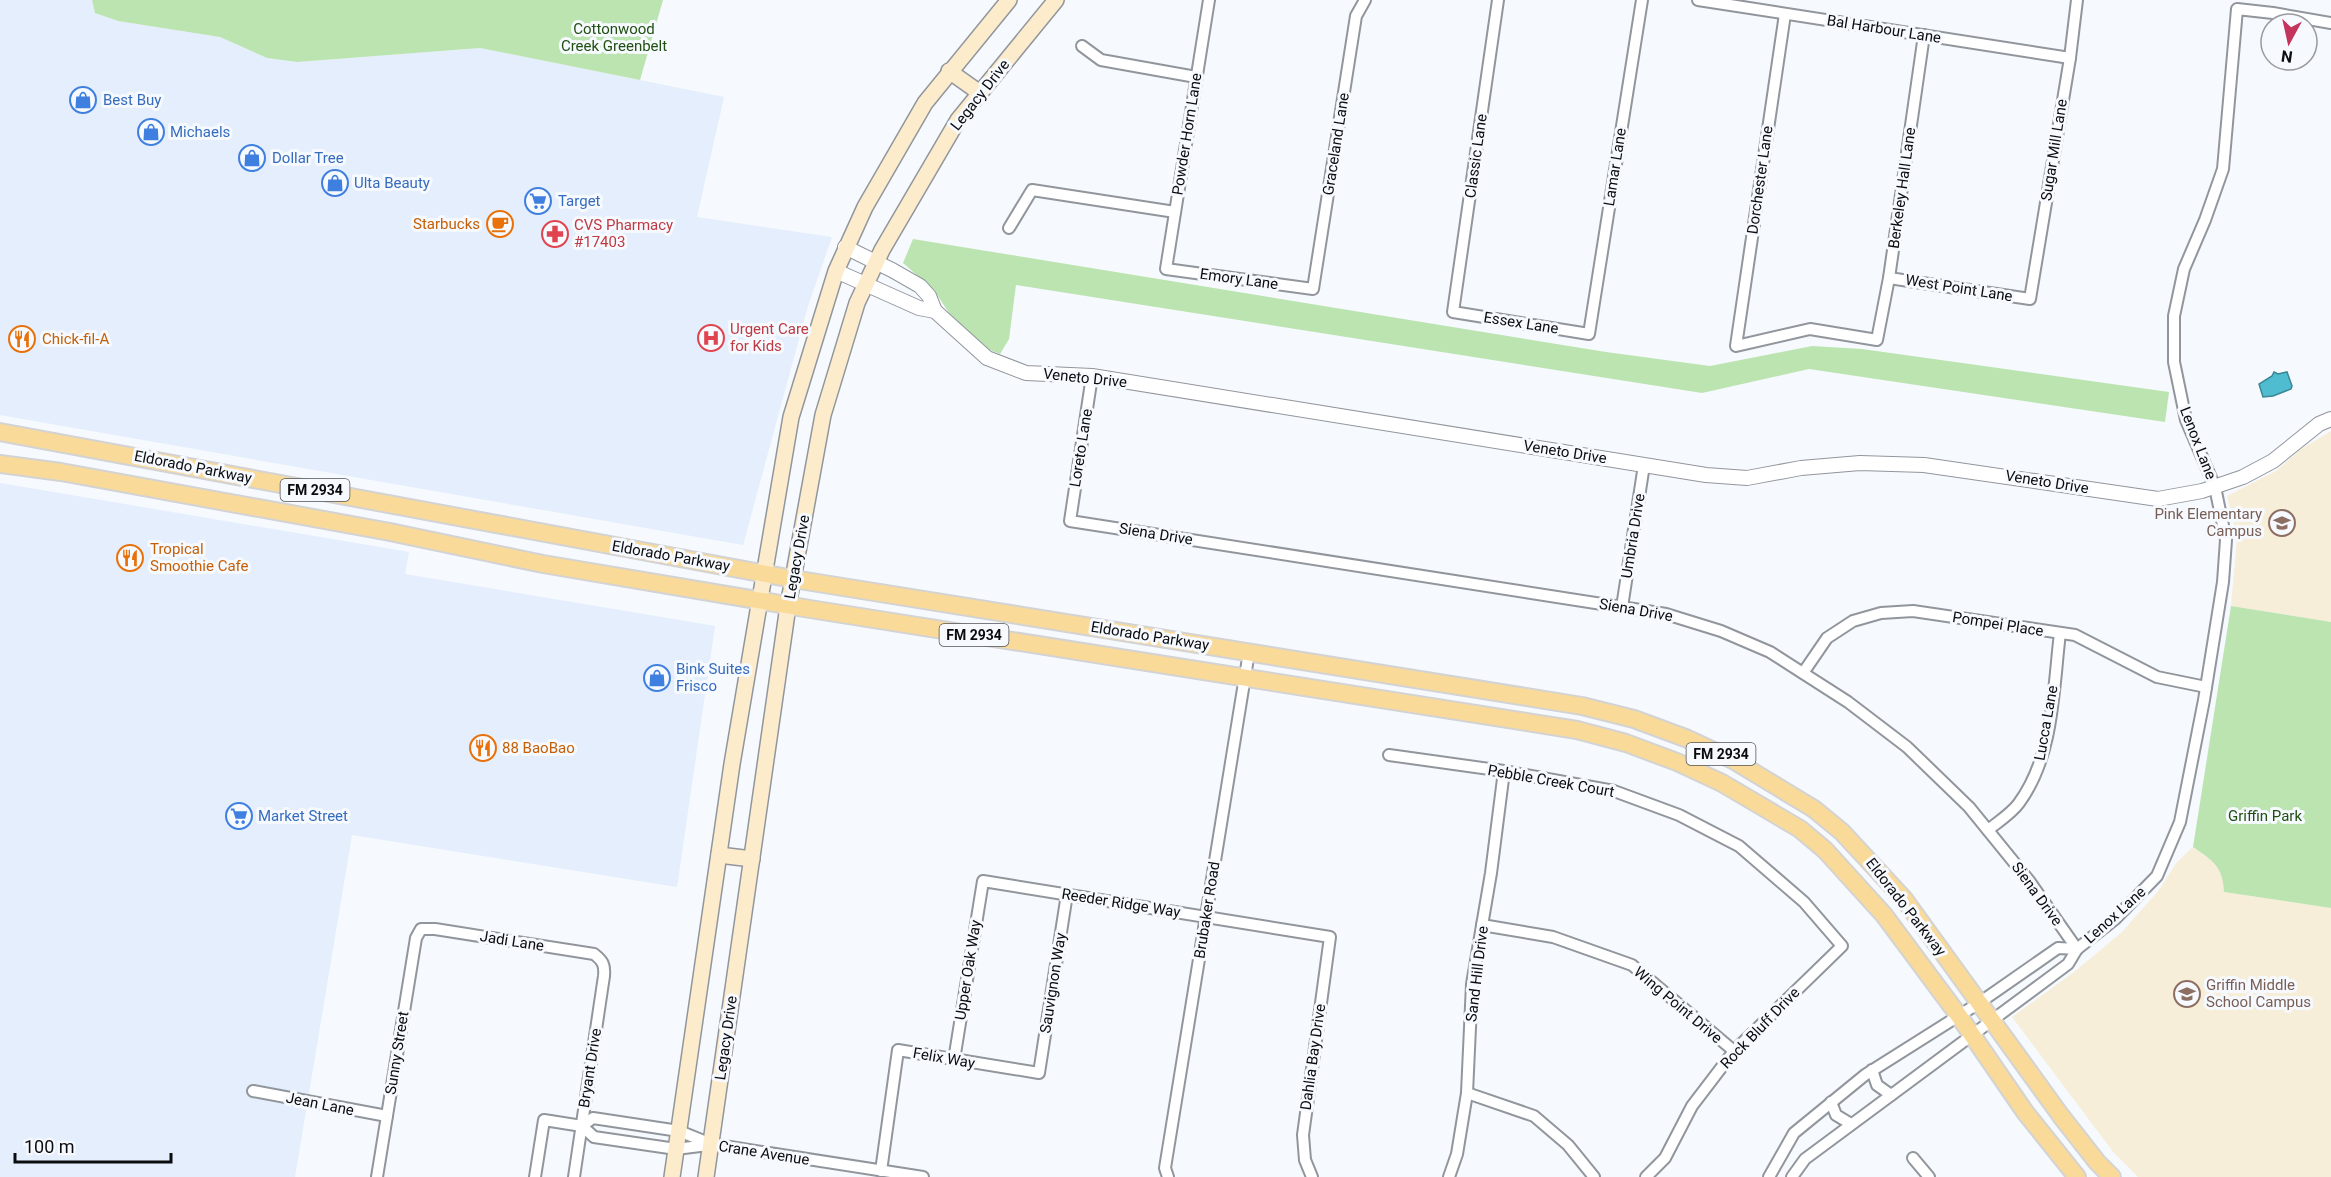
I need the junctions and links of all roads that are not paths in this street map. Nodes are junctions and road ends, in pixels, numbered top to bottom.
1 (1009, 0) edge
2 (1056, 0) edge
3 (1209, 0) edge
4 (1365, 0) edge
5 (1498, 0) edge
6 (1642, 0) edge
7 (1698, 0) edge
8 (2077, 0) edge
9 (1785, 14) junction
10 (2331, 23) edge
11 (1924, 35) junction
12 (1082, 46) dead end
13 (2070, 58) junction
14 (949, 70) junction
15 (1196, 77) junction
16 (980, 93) junction
17 (1175, 212) junction
18 (1009, 228) dead end
19 (845, 247) junction
20 (876, 262) junction
21 (1166, 269) joint
22 (836, 271) junction
23 (1889, 278) junction
24 (866, 284) junction
25 (1313, 289) joint
26 (2030, 299) joint
27 (935, 311) junction
28 (1453, 312) joint
29 (1589, 334) joint
30 (1877, 340) joint
31 (1092, 376) junction
32 (2331, 419) edge
33 (0, 432) edge
34 (0, 464) edge
35 (1644, 465) junction
36 (234, 476) junction
37 (252, 479) junction
38 (2215, 487) junction
39 (226, 503) junction
40 (247, 507) junction
41 (1070, 521) joint
42 (764, 573) junction
43 (793, 579) junction
44 (760, 600) junction
45 (788, 606) junction
46 (1622, 607) junction
47 (2060, 633) junction
48 (1249, 652) junction
49 (1803, 673) junction
50 (1245, 677) junction
51 (2206, 687) junction
52 (1389, 755) dead end
53 (1504, 771) junction
54 (1988, 830) junction
55 (719, 855) junction
56 (752, 860) junction
57 (983, 881) joint
58 (1067, 894) junction
59 (1207, 916) junction
60 (1482, 925) junction
61 (421, 929) joint
62 (1330, 937) joint
63 (1842, 946) joint
64 (2077, 949) junction
65 (602, 959) joint
66 (1979, 1003) junction
67 (1959, 1016) junction
68 (1992, 1020) junction
69 (1972, 1035) junction
70 (1734, 1051) junction
71 (954, 1060) junction
72 (1872, 1070) junction
73 (1039, 1073) joint
74 (253, 1091) dead end
75 (1467, 1093) junction
76 (1891, 1095) junction
77 (1831, 1102) junction
78 (387, 1116) junction
79 (1851, 1124) junction
80 (582, 1126) junction
81 (679, 1131) junction
82 (711, 1144) junction
83 (676, 1149) junction
84 (1913, 1158) dead end
85 (881, 1171) junction
86 (1163, 1174) edge
87 (377, 1177) edge
88 (535, 1177) edge
89 (574, 1177) edge
90 (672, 1177) edge
91 (706, 1177) edge
92 (923, 1177) edge
93 (1312, 1177) edge
94 (1449, 1177) edge
95 (1594, 1177) edge
96 (1646, 1177) edge
97 (1768, 1177) edge
98 (1792, 1177) edge
99 (1929, 1177) edge
100 (2077, 1177) edge
101 (2112, 1177) edge

1 - 14 main road, Legacy Drive
2 - 16 main road, Legacy Drive
3 - 15 street, Powder Horn Lane
4 - 25 street, Graceland Lane
5 - 28 street, Classic Lane
6 - 29 street, Lamar Lane
7 - 9 street, Bal Harbour Lane
8 - 13 street, Sugar Mill Lane
9 - 11 street, Bal Harbour Lane
9 - 30 street, Dorchester Lane
10 - 38 street, Lenox Lane
11 - 13 street, Bal Harbour Lane
11 - 23 street, Berkeley Hall Lane
12 - 15 street
13 - 26 street, Sugar Mill Lane
14 - 16 main road
14 - 19 main road, Legacy Drive
15 - 17 street, Powder Horn Lane
16 - 20 main road, Legacy Drive
17 - 18 street
17 - 21 street, Powder Horn Lane
19 - 20 street, Veneto Drive
19 - 22 main road, Legacy Drive
20 - 24 main road, Legacy Drive
20 - 27 street, Veneto Drive
21 - 25 street, Emory Lane
22 - 24 street, Veneto Drive
22 - 42 main road, Legacy Drive
23 - 26 street, West Point Lane
23 - 30 street, Berkeley Hall Lane
24 - 27 street, Veneto Drive
24 - 43 main road, Legacy Drive
27 - 31 street, Veneto Drive
28 - 29 street, Essex Lane
31 - 35 street, Veneto Drive
31 - 41 street, Loreto Lane
32 - 38 street, Veneto Drive
33 - 36 main road, Eldorado Parkway / FM 2934
34 - 39 main road, Eldorado Parkway / FM 2934
35 - 38 street, Veneto Drive
35 - 46 street, Umbria Drive
36 - 37 main road, Eldorado Parkway / FM 2934
36 - 39 main road
37 - 40 main road
37 - 42 main road, Eldorado Parkway / FM 2934
38 - 51 street, Lenox Lane
39 - 40 main road, Eldorado Parkway / FM 2934
40 - 44 main road, Eldorado Parkway / FM 2934
41 - 46 street, Siena Drive
42 - 43 main road, Eldorado Parkway / FM 2934
42 - 44 main road, Legacy Drive
43 - 45 main road, Legacy Drive
43 - 48 main road, Eldorado Parkway / FM 2934
44 - 45 main road, Eldorado Parkway / FM 2934
44 - 55 main road, Legacy Drive
45 - 50 main road, Eldorado Parkway / FM 2934
45 - 56 main road, Legacy Drive
46 - 49 street, Siena Drive
47 - 49 street, Pompei Place
47 - 51 street, Pompei Place
47 - 54 street, Lucca Lane
48 - 50 street, Brubaker Road
48 - 66 main road, Eldorado Parkway / FM 2934
49 - 54 street, Siena Drive
50 - 59 street, Brubaker Road
50 - 67 main road, Eldorado Parkway / FM 2934
51 - 64 street, Lenox Lane
52 - 53 street, Pebble Creek Court
53 - 60 street, Sand Hill Drive
53 - 63 street, Pebble Creek Court
54 - 64 street, Siena Drive
55 - 56 main road
55 - 81 main road, Legacy Drive
56 - 82 main road, Legacy Drive
57 - 58 street, Reeder Ridge Way
57 - 71 street, Upper Oak Way
58 - 59 street, Reeder Ridge Way
58 - 73 street, Sauvignon Way
59 - 62 street, Reeder Ridge Way
59 - 86 street, Brubaker Road
60 - 70 street, Wing Point Drive
60 - 75 street, Sand Hill Drive
61 - 65 street, Jadi Lane
61 - 78 street, Sunny Street
62 - 93 street, Dahlia Bay Drive
63 - 70 street, Rock Bluff Drive
64 - 66 street, Lenox Lane
64 - 68 street, Lenox Lane
65 - 80 street, Bryant Drive
66 - 67 street, Lenox Lane
66 - 68 main road, Eldorado Parkway / FM 2934
67 - 69 main road, Eldorado Parkway / FM 2934
67 - 72 street, Lenox Lane
68 - 69 street, Lenox Lane
68 - 101 main road, Eldorado Parkway / FM 2934
69 - 76 street, Lenox Lane
69 - 100 main road, Eldorado Parkway / FM 2934
70 - 96 street, Rock Bluff Drive
71 - 73 street, Felix Way
71 - 85 street, Felix Way
72 - 76 street
72 - 77 street, Lenox Lane
74 - 78 street, Jean Lane
75 - 94 street, Sand Hill Drive
75 - 95 street
76 - 79 street, Lenox Lane
77 - 79 street
77 - 97 street, Lenox Lane
78 - 87 street, Sunny Street
79 - 98 street, Lenox Lane
80 - 81 street, Crane Avenue
80 - 83 street, Crane Avenue
80 - 88 street
80 - 89 street, Bryant Drive
81 - 82 street, Crane Avenue
81 - 83 main road, Legacy Drive
82 - 83 street, Crane Avenue
82 - 85 street, Crane Avenue
82 - 91 main road, Legacy Drive
83 - 90 main road, Legacy Drive
84 - 99 street
85 - 92 street, Crane Avenue

